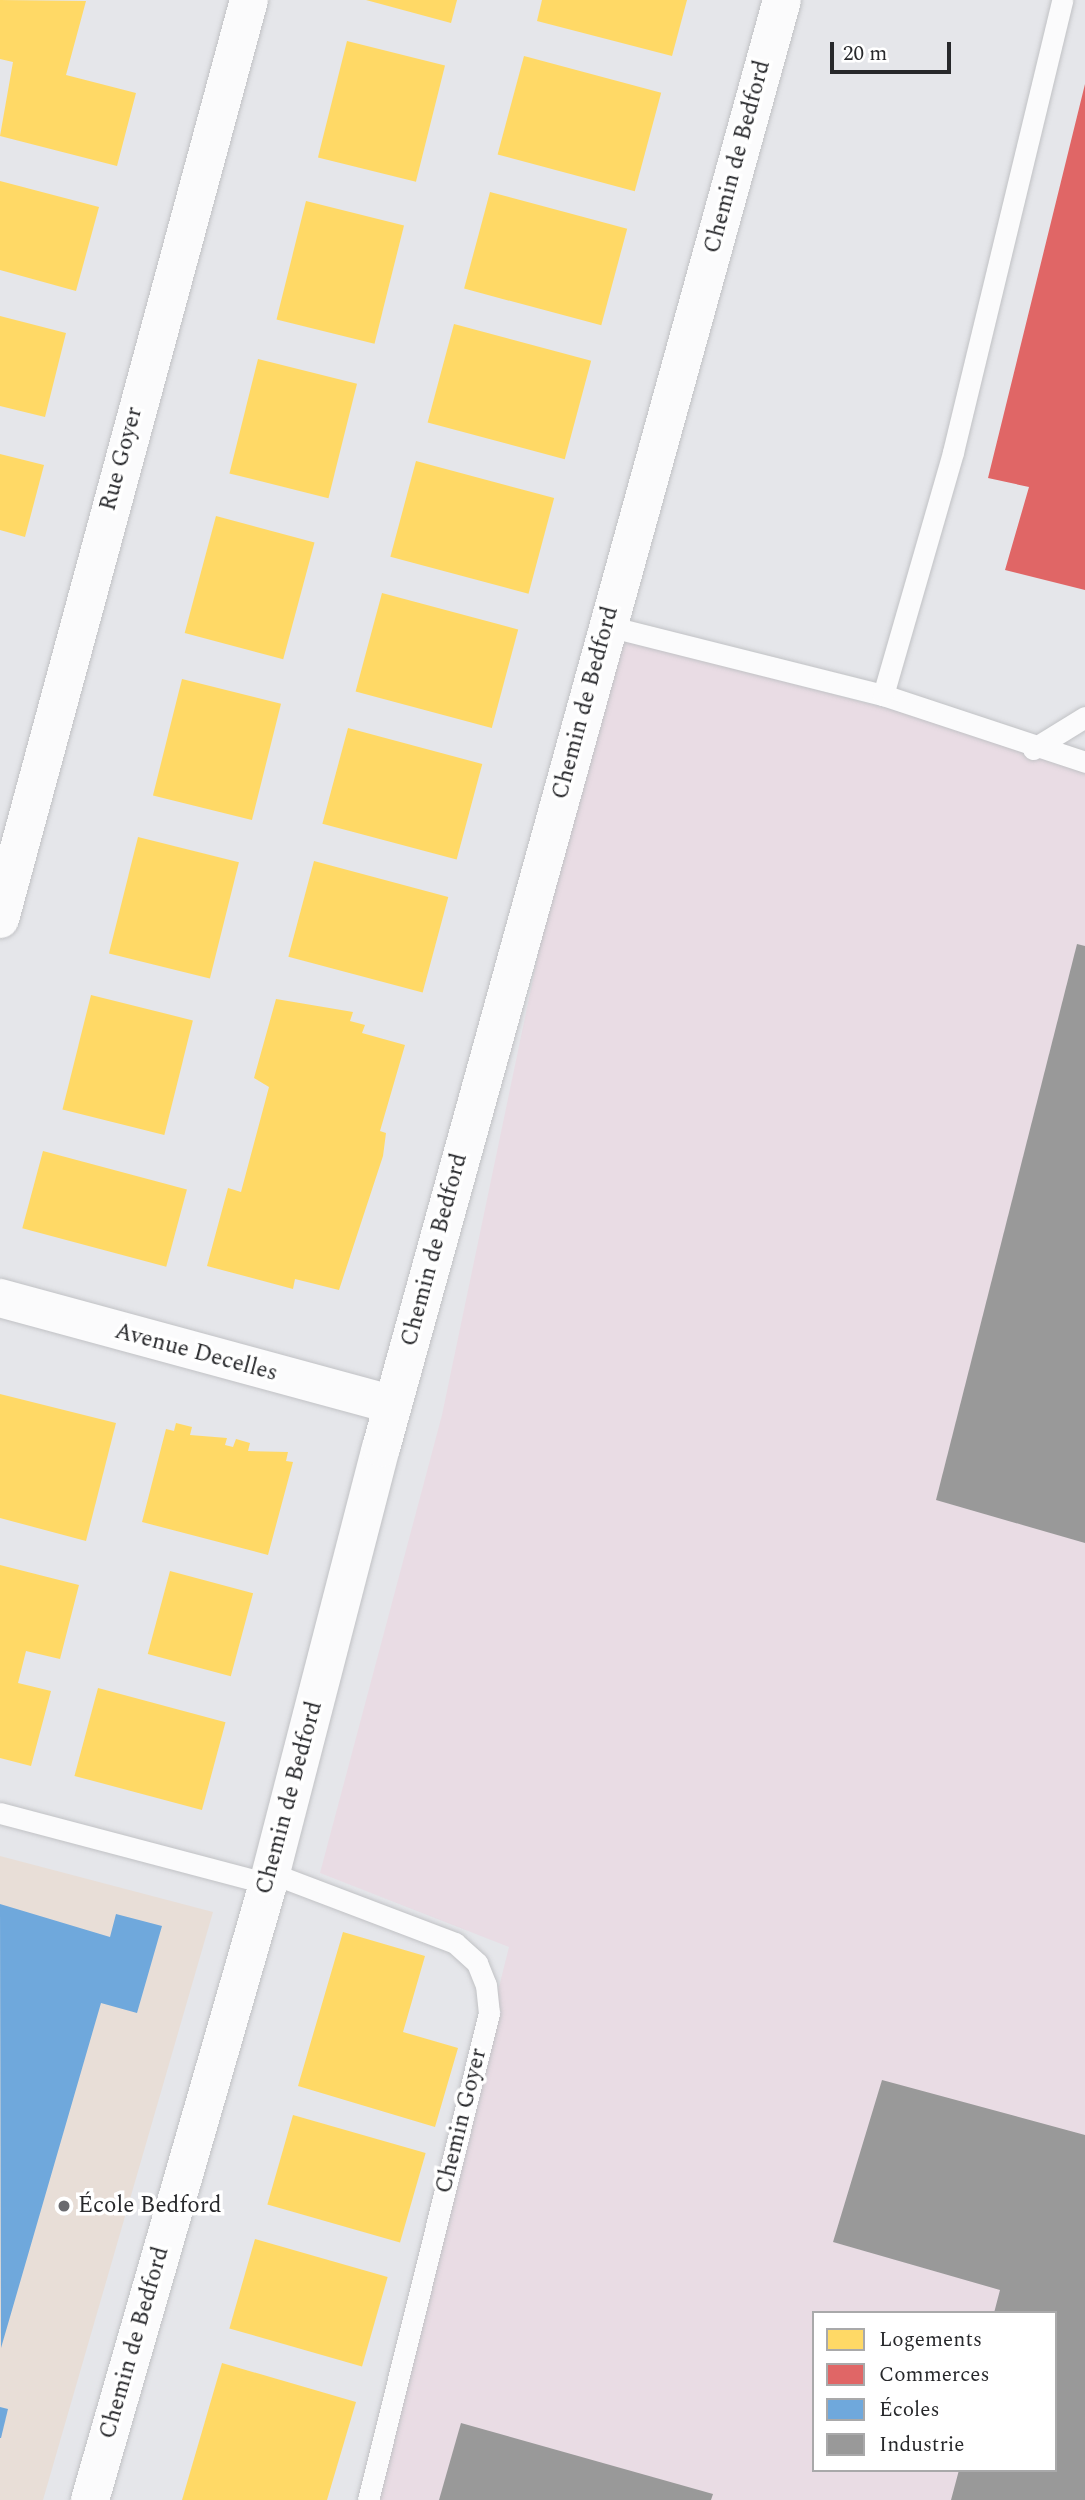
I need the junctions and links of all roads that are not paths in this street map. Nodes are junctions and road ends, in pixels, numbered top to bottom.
1 (249, 0) edge
2 (782, 0) edge
3 (1062, 0) edge
4 (608, 626) junction
5 (883, 695) junction
6 (1085, 717) edge
7 (1033, 749) junction
8 (1085, 762) edge
9 (0, 919) edge
10 (0, 1298) edge
11 (393, 1405) junction
12 (0, 1813) edge
13 (270, 1878) junction
14 (90, 2500) edge
15 (368, 2500) edge

1 - 9 street, Rue Goyer
2 - 4 street, Chemin de Bedford
3 - 5 lane
4 - 5 lane
4 - 11 street, Chemin de Bedford
5 - 7 lane
6 - 7 lane
7 - 8 lane
10 - 11 street, Avenue Decelles
11 - 13 street, Chemin de Bedford
12 - 13 lane, Chemin Goyer
13 - 14 street, Chemin de Bedford
13 - 15 lane, Chemin Goyer

